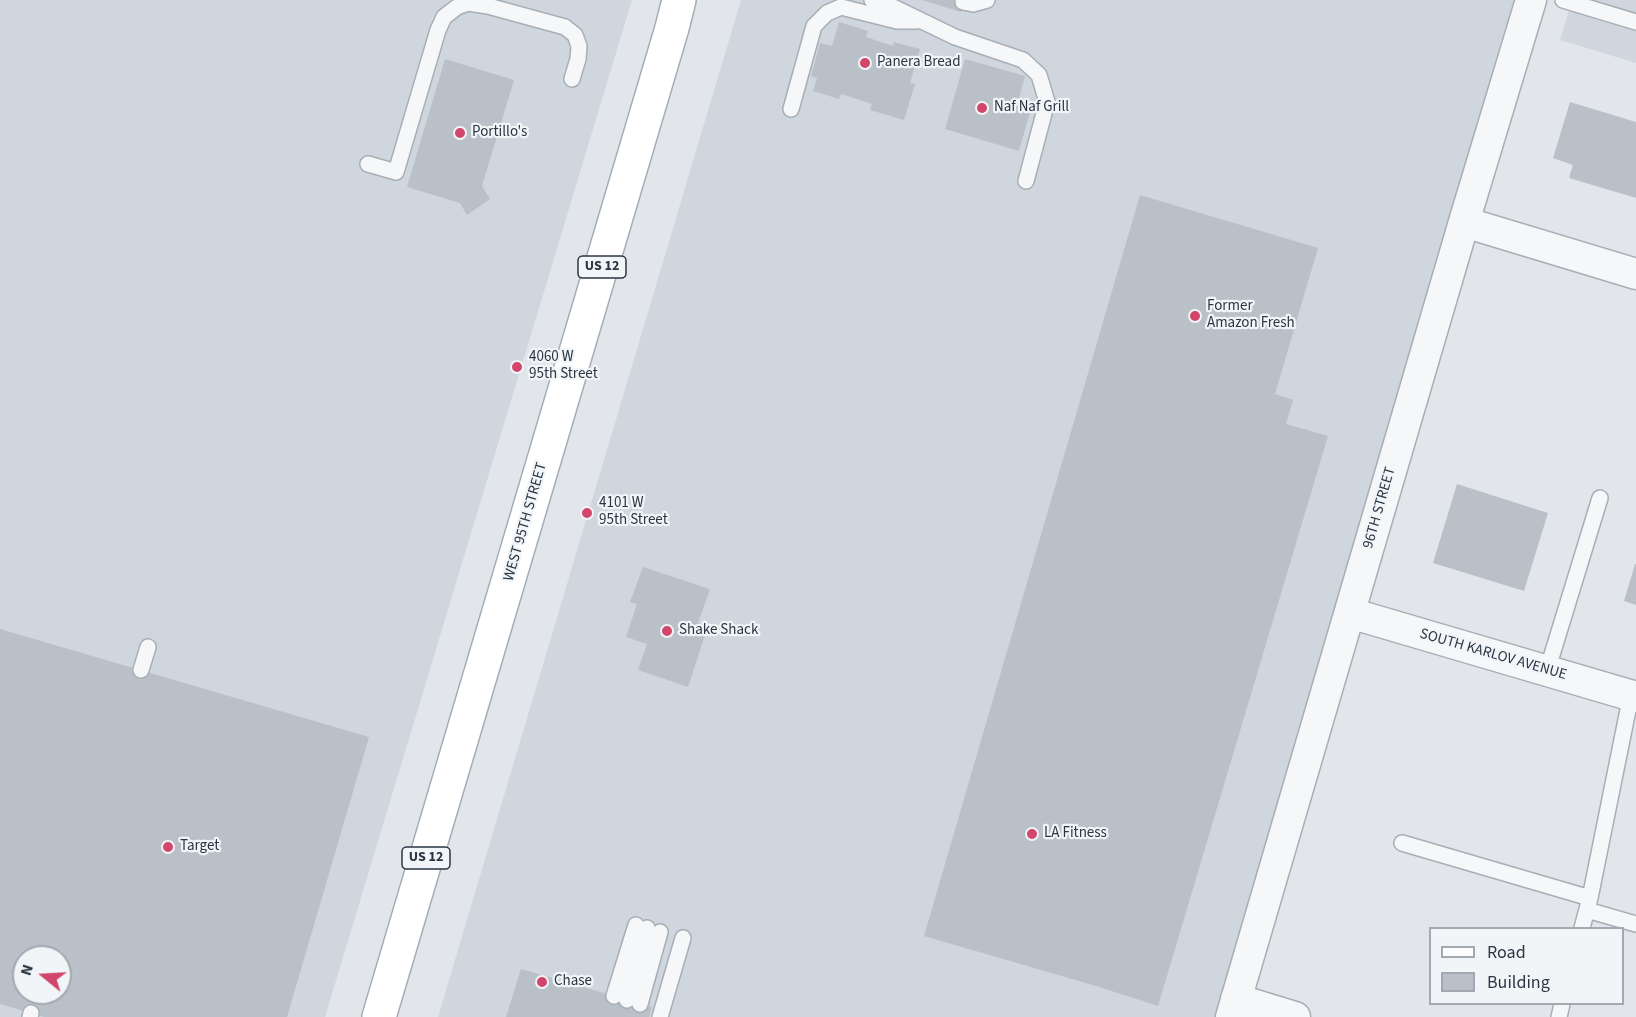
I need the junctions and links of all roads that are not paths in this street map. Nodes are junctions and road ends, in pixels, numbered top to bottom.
1 (872, 0) edge
2 (987, 0) edge
3 (1531, 0) edge
4 (1563, 0) edge
5 (963, 2) dead end
6 (678, 9) edge
7 (926, 22) junction
8 (1636, 22) edge
9 (572, 80) dead end
10 (791, 109) dead end
11 (368, 164) dead end
12 (1026, 181) dead end
13 (1464, 222) junction
14 (1636, 274) edge
15 (1600, 498) dead end
16 (1350, 613) junction
17 (148, 647) dead end
18 (141, 670) dead end
19 (1547, 671) junction
20 (1633, 696) edge
21 (1402, 843) dead end
22 (1588, 904) junction
23 (1636, 924) edge
24 (1582, 927) edge
25 (648, 928) joint
26 (683, 938) dead end
27 (1234, 1008) edge
28 (380, 1017) edge
29 (660, 1017) edge
30 (1295, 1017) edge

1 - 7 lane
2 - 5 lane
3 - 13 street, 96TH STREET
4 - 8 lane
6 - 28 main road, WEST 95TH STREET / US 12
7 - 10 lane
7 - 12 lane
9 - 11 lane
13 - 14 street
13 - 16 street, 96TH STREET
15 - 19 lane
16 - 19 street, SOUTH KARLOV AVENUE
16 - 27 street, 96TH STREET
17 - 18 lane
19 - 20 street, SOUTH KARLOV AVENUE
20 - 22 lane
21 - 22 lane
22 - 23 lane
22 - 24 lane
25 - 25 lane
26 - 29 lane
27 - 30 street

